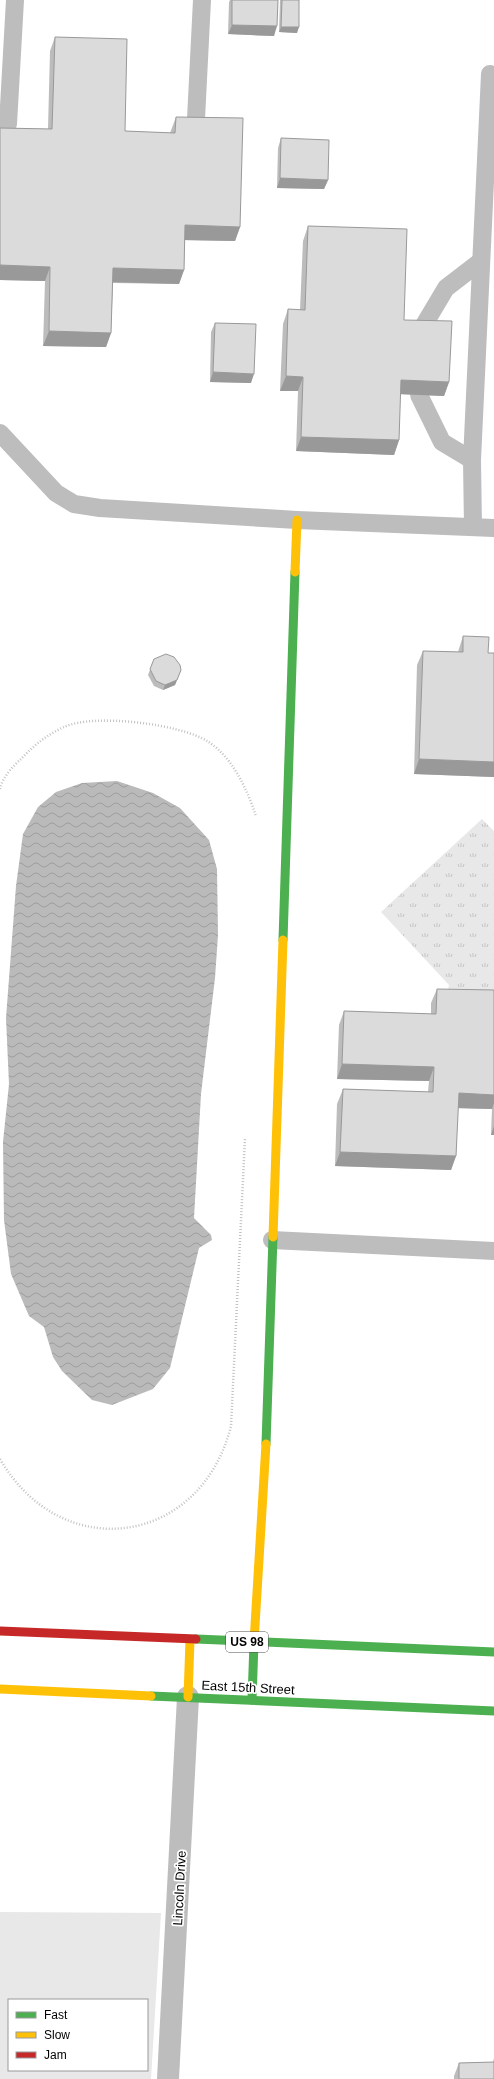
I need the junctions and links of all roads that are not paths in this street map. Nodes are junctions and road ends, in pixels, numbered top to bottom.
1 (15, 0) edge
2 (202, 0) edge
3 (490, 74) dead end
4 (491, 118) edge
5 (196, 119) edge
6 (8, 124) dead end
7 (481, 261) junction
8 (418, 335) edge
9 (419, 395) edge
10 (0, 433) edge
11 (472, 460) junction
12 (297, 520) junction
13 (473, 527) junction
14 (494, 528) edge
15 (272, 1240) junction
16 (494, 1251) edge
17 (0, 1631) edge
18 (190, 1640) junction
19 (254, 1642) junction
20 (494, 1652) edge
21 (0, 1689) edge
22 (188, 1697) junction
23 (252, 1700) junction
24 (494, 1710) edge
25 (168, 2079) edge

1 - 6 lane
2 - 5 lane
3 - 4 lane
4 - 7 lane
7 - 8 lane
7 - 11 lane
9 - 11 lane
10 - 12 lane
11 - 13 lane
12 - 13 lane
12 - 15 main road
13 - 14 lane
15 - 16 lane
15 - 19 main road
17 - 18 main road, US 98
18 - 19 main road, US 98
18 - 22 main road
19 - 20 main road, US 98
19 - 23 main road
21 - 22 main road, East 15th Street
22 - 23 main road, East 15th Street
22 - 25 street, Lincoln Drive
23 - 24 main road, East 15th Street

